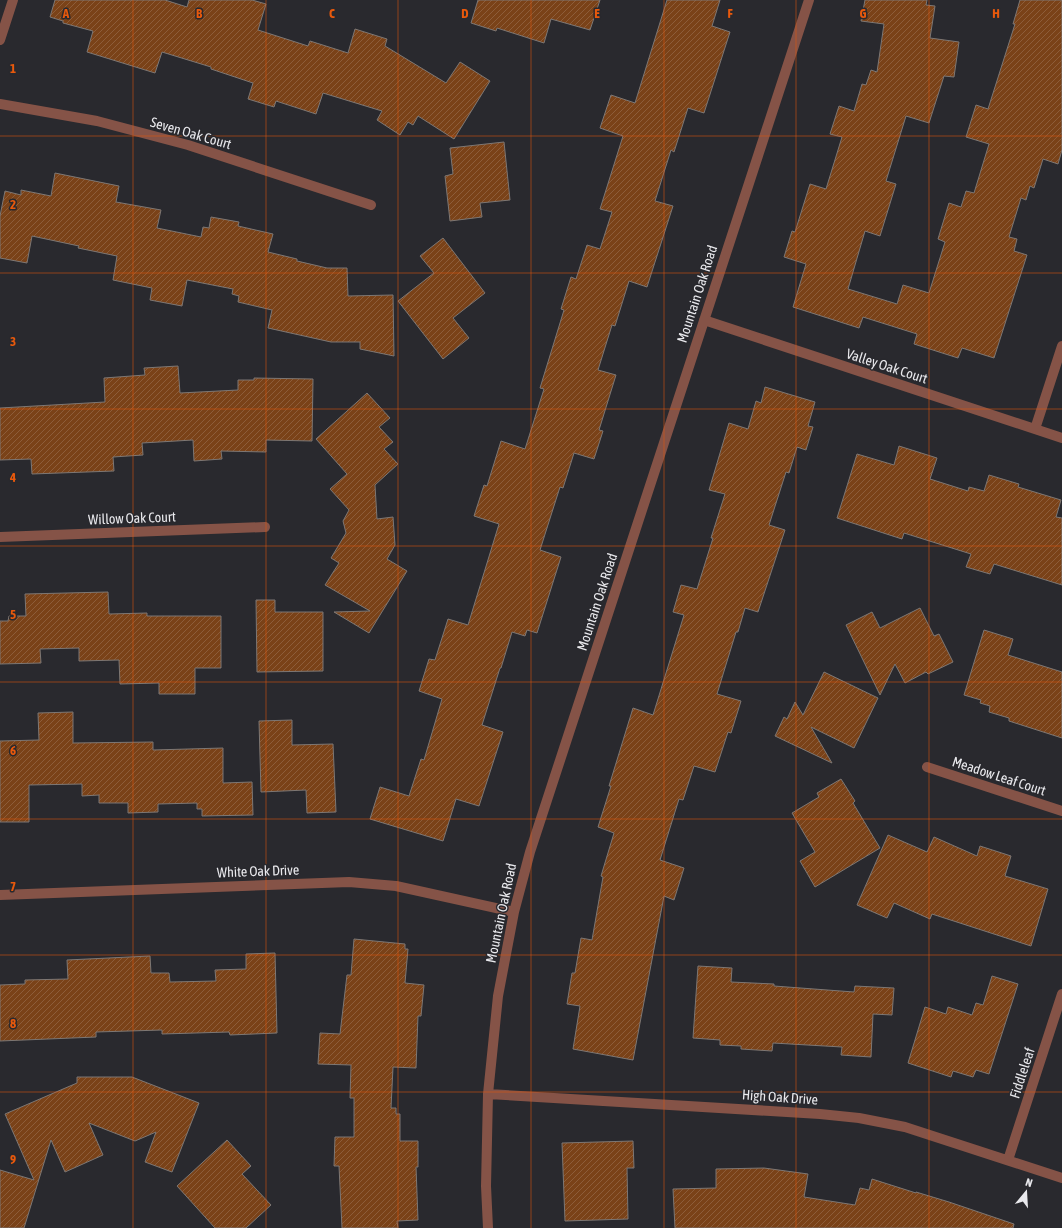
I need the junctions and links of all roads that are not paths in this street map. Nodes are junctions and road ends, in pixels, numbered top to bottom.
1 (13, 0) edge
2 (809, 0) edge
3 (0, 40) edge
4 (0, 104) edge
5 (371, 205) dead end
6 (704, 320) junction
7 (1062, 346) edge
8 (1035, 429) junction
9 (1062, 438) edge
10 (265, 527) dead end
11 (0, 537) edge
12 (927, 767) dead end
13 (1062, 811) edge
14 (0, 895) edge
15 (514, 912) junction
16 (1062, 994) edge
17 (488, 1094) junction
18 (1008, 1160) junction
19 (1062, 1178) edge
20 (488, 1228) edge

1 - 3 street
2 - 6 street, Mountain Oak Road
4 - 5 street, Seven Oak Court
6 - 8 street, Valley Oak Court
6 - 15 street, Mountain Oak Road
7 - 8 street
8 - 9 street, Valley Oak Court
10 - 11 street, Willow Oak Court
12 - 13 street, Meadow Leaf Court
14 - 15 street, White Oak Drive
15 - 17 street, Mountain Oak Road
16 - 18 street, Fiddleleaf
17 - 18 street, High Oak Drive
17 - 20 street, Mountain Oak Road
18 - 19 street, High Oak Drive

